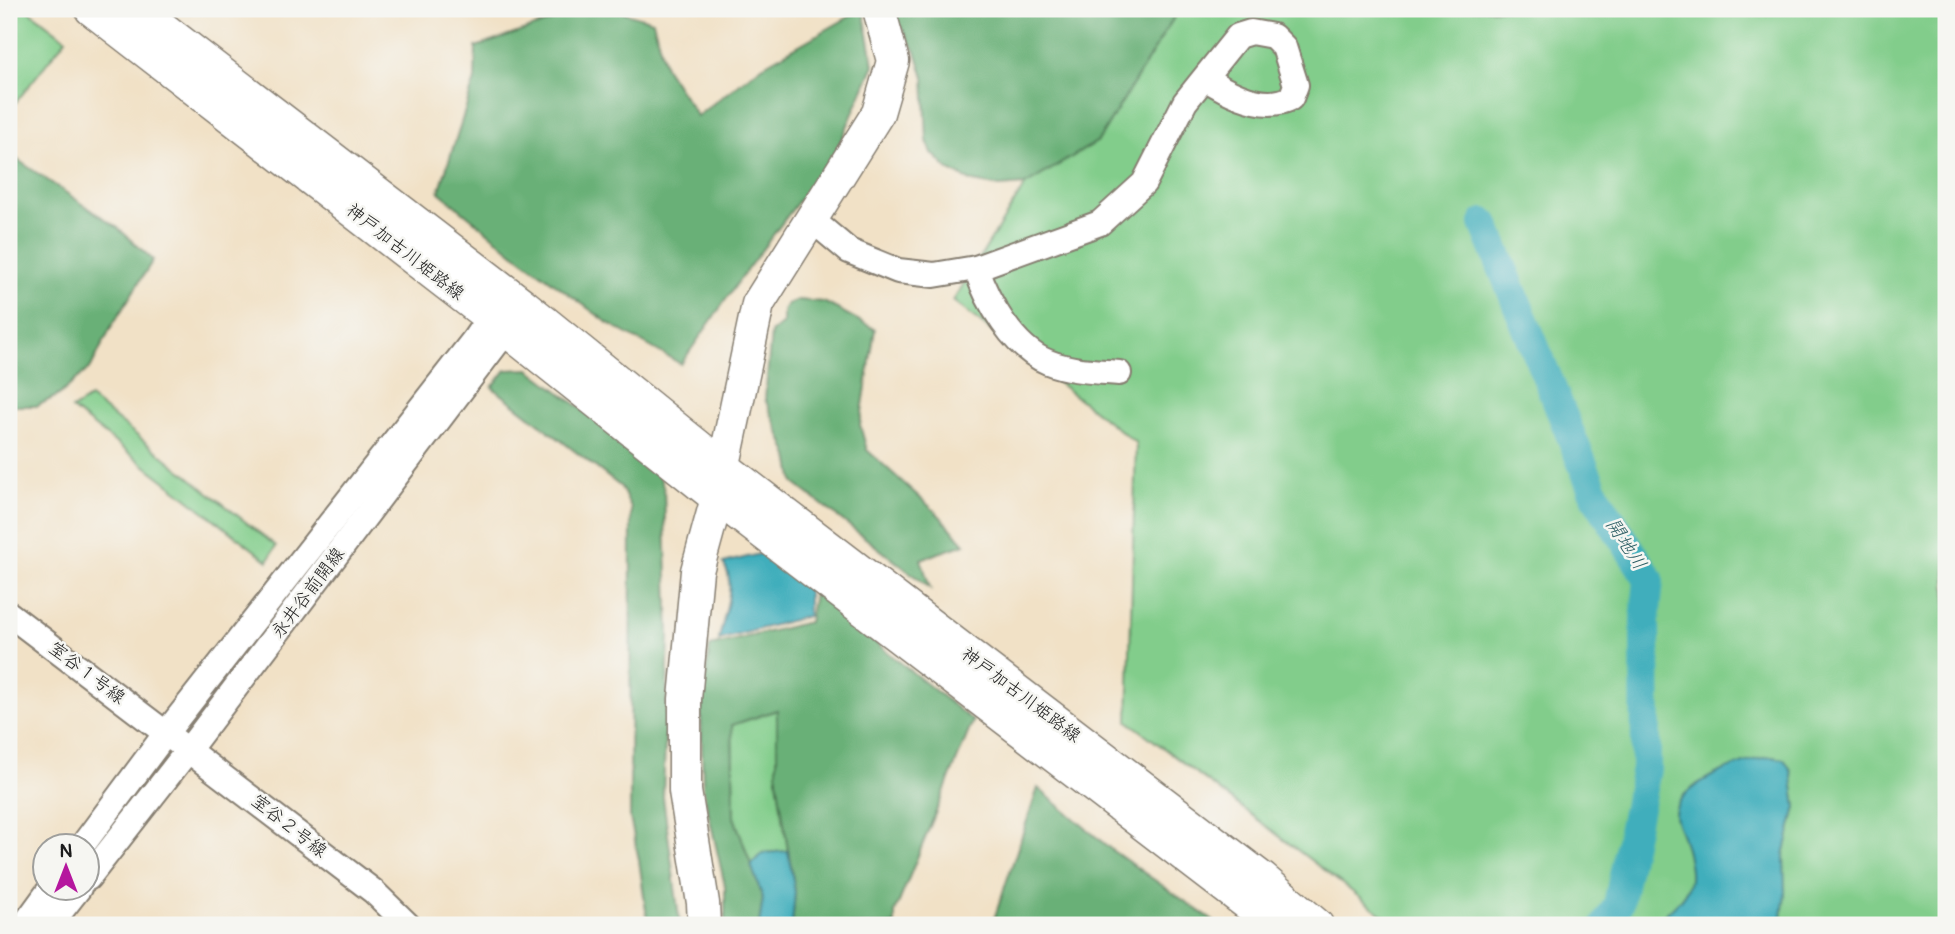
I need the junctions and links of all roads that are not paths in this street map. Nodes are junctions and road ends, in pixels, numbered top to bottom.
1 (91, 9) edge
2 (138, 9) edge
3 (879, 9) edge
4 (1205, 78) dead end
5 (811, 219) junction
6 (976, 268) junction
7 (507, 312) junction
8 (1119, 373) dead end
9 (724, 467) junction
10 (717, 498) junction
11 (9, 614) edge
12 (166, 733) junction
13 (189, 749) junction
14 (92, 832) edge
15 (102, 860) edge
16 (41, 902) edge
17 (68, 902) edge
18 (24, 925) edge
19 (50, 925) edge
20 (408, 925) edge
21 (704, 925) edge
22 (1275, 925) edge
23 (1317, 925) edge

1 - 7 main road, 神戸加古川姫路線
2 - 7 main road, 神戸加古川姫路線
3 - 5 main road
4 - 6 street
5 - 6 street
5 - 9 main road
6 - 8 street
7 - 9 main road, 神戸加古川姫路線
7 - 10 main road, 神戸加古川姫路線
7 - 12 street, 永井谷前開線
7 - 13 street, 永井谷前開線
9 - 10 main road
9 - 23 main road, 神戸加古川姫路線
10 - 21 main road
10 - 22 main road, 神戸加古川姫路線
11 - 12 street, 室谷１号線
12 - 13 street, 室谷２号線
12 - 14 street, 永井谷前開線
13 - 15 street, 永井谷前開線
13 - 20 street, 室谷２号線
16 - 18 street
17 - 19 street

